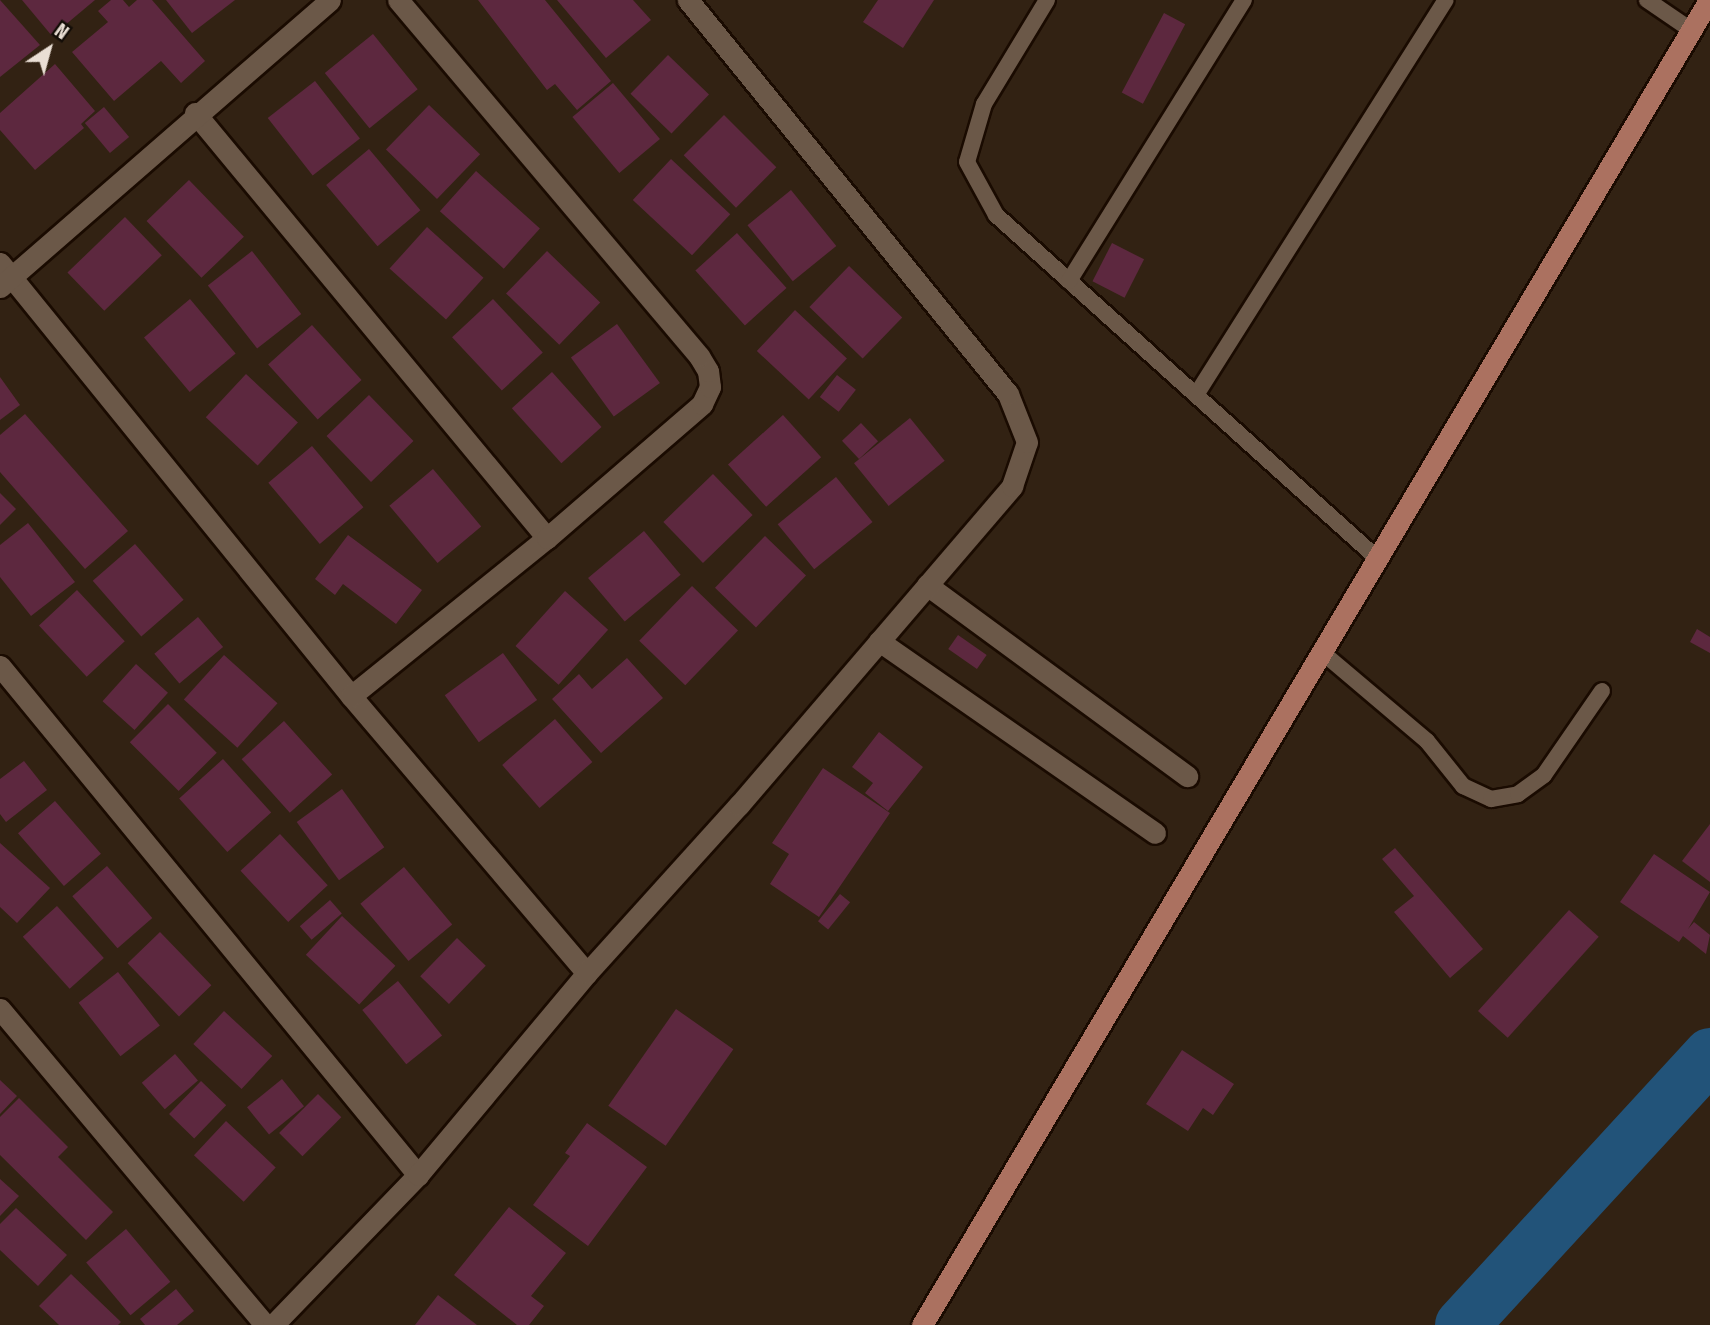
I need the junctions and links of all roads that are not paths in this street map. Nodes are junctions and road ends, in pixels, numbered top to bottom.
1 (330, 0) edge
2 (398, 0) edge
3 (688, 0) edge
4 (1047, 0) edge
5 (1244, 0) edge
6 (1446, 0) edge
7 (1647, 0) edge
8 (1709, 0) edge
9 (1691, 30) junction
10 (195, 113) junction
11 (4, 276) edge
12 (1069, 281) junction
13 (1196, 395) junction
14 (547, 538) junction
15 (1379, 560) junction
16 (927, 585) junction
17 (879, 642) junction
18 (1324, 653) junction
19 (0, 666) edge
20 (1602, 691) dead end
21 (351, 696) junction
22 (1187, 776) dead end
23 (1155, 833) dead end
24 (587, 974) junction
25 (0, 1009) edge
26 (418, 1175) junction
27 (265, 1325) edge
28 (273, 1325) edge
29 (922, 1325) edge

1 - 10 street
2 - 14 street
3 - 16 street
4 - 12 lane
5 - 12 lane
6 - 13 lane
7 - 9 lane
8 - 9 main road
9 - 15 main road
10 - 11 street
10 - 14 street
11 - 21 street
12 - 13 lane
13 - 15 lane
14 - 21 street
15 - 18 main road
16 - 17 street
16 - 22 street
17 - 23 street
17 - 24 street
18 - 20 lane
18 - 29 main road
19 - 26 street
21 - 24 street
24 - 26 street
25 - 27 street
26 - 28 street

